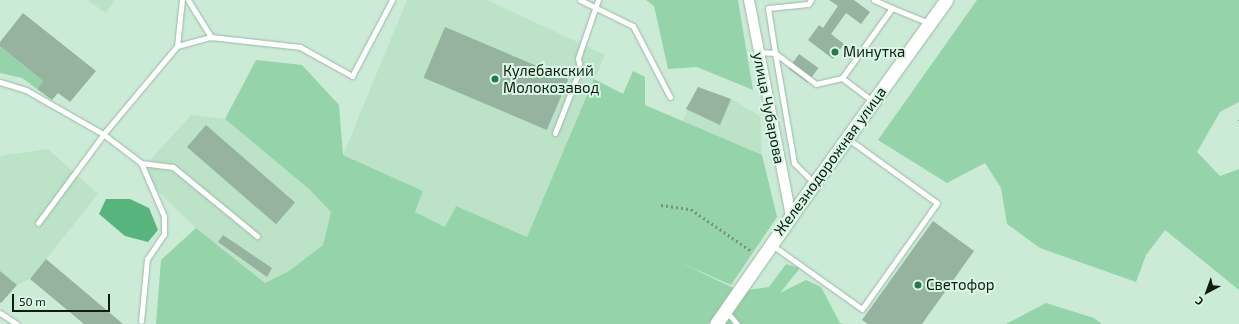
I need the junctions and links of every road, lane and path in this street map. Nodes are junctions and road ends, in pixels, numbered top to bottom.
1 (182, 0) edge
2 (188, 0) edge
3 (392, 0) edge
4 (580, 0) edge
5 (598, 0) edge
6 (749, 0) edge
7 (811, 0) edge
8 (874, 0) edge
9 (946, 0) edge
10 (596, 8) junction
11 (892, 8) junction
12 (930, 23) junction
13 (211, 37) junction
14 (177, 46) junction
15 (759, 52) junction
16 (775, 53) junction
17 (842, 78) junction
18 (0, 82) edge
19 (670, 97) dead end
20 (873, 101) junction
21 (555, 133) dead end
22 (103, 134) junction
23 (846, 138) junction
24 (141, 163) junction
25 (814, 183) junction
26 (661, 205) dead end
27 (791, 216) junction
28 (38, 224) dead end
29 (257, 236) dead end
30 (771, 245) junction
31 (761, 259) junction
32 (726, 311) junction
33 (0, 313) edge
34 (141, 322) dead end
35 (17, 324) edge
36 (716, 324) edge
37 (736, 324) edge

1 - 14 lane
2 - 13 lane
3 - 13 lane
4 - 10 lane
5 - 10 lane
6 - 15 street, улица Чубарова
7 - 16 lane
8 - 11 lane
9 - 12 street, Железнодорожная улица
10 - 19 lane
10 - 21 lane
11 - 12 lane
11 - 17 lane
12 - 20 street, Железнодорожная улица
13 - 14 lane
14 - 22 lane
15 - 16 lane
15 - 27 street, улица Чубарова
16 - 17 lane
16 - 25 lane
17 - 20 lane
18 - 22 lane
20 - 23 street, Железнодорожная улица
22 - 24 lane
22 - 28 lane
23 - 25 street, Железнодорожная улица
23 - 30 lane
24 - 29 lane
24 - 34 lane
25 - 27 street, Железнодорожная улица
26 - 31 path
27 - 30 street, Железнодорожная улица
30 - 31 street, Железнодорожная улица
31 - 32 street, Железнодорожная улица
32 - 36 street, Железнодорожная улица
32 - 37 lane
33 - 35 lane

